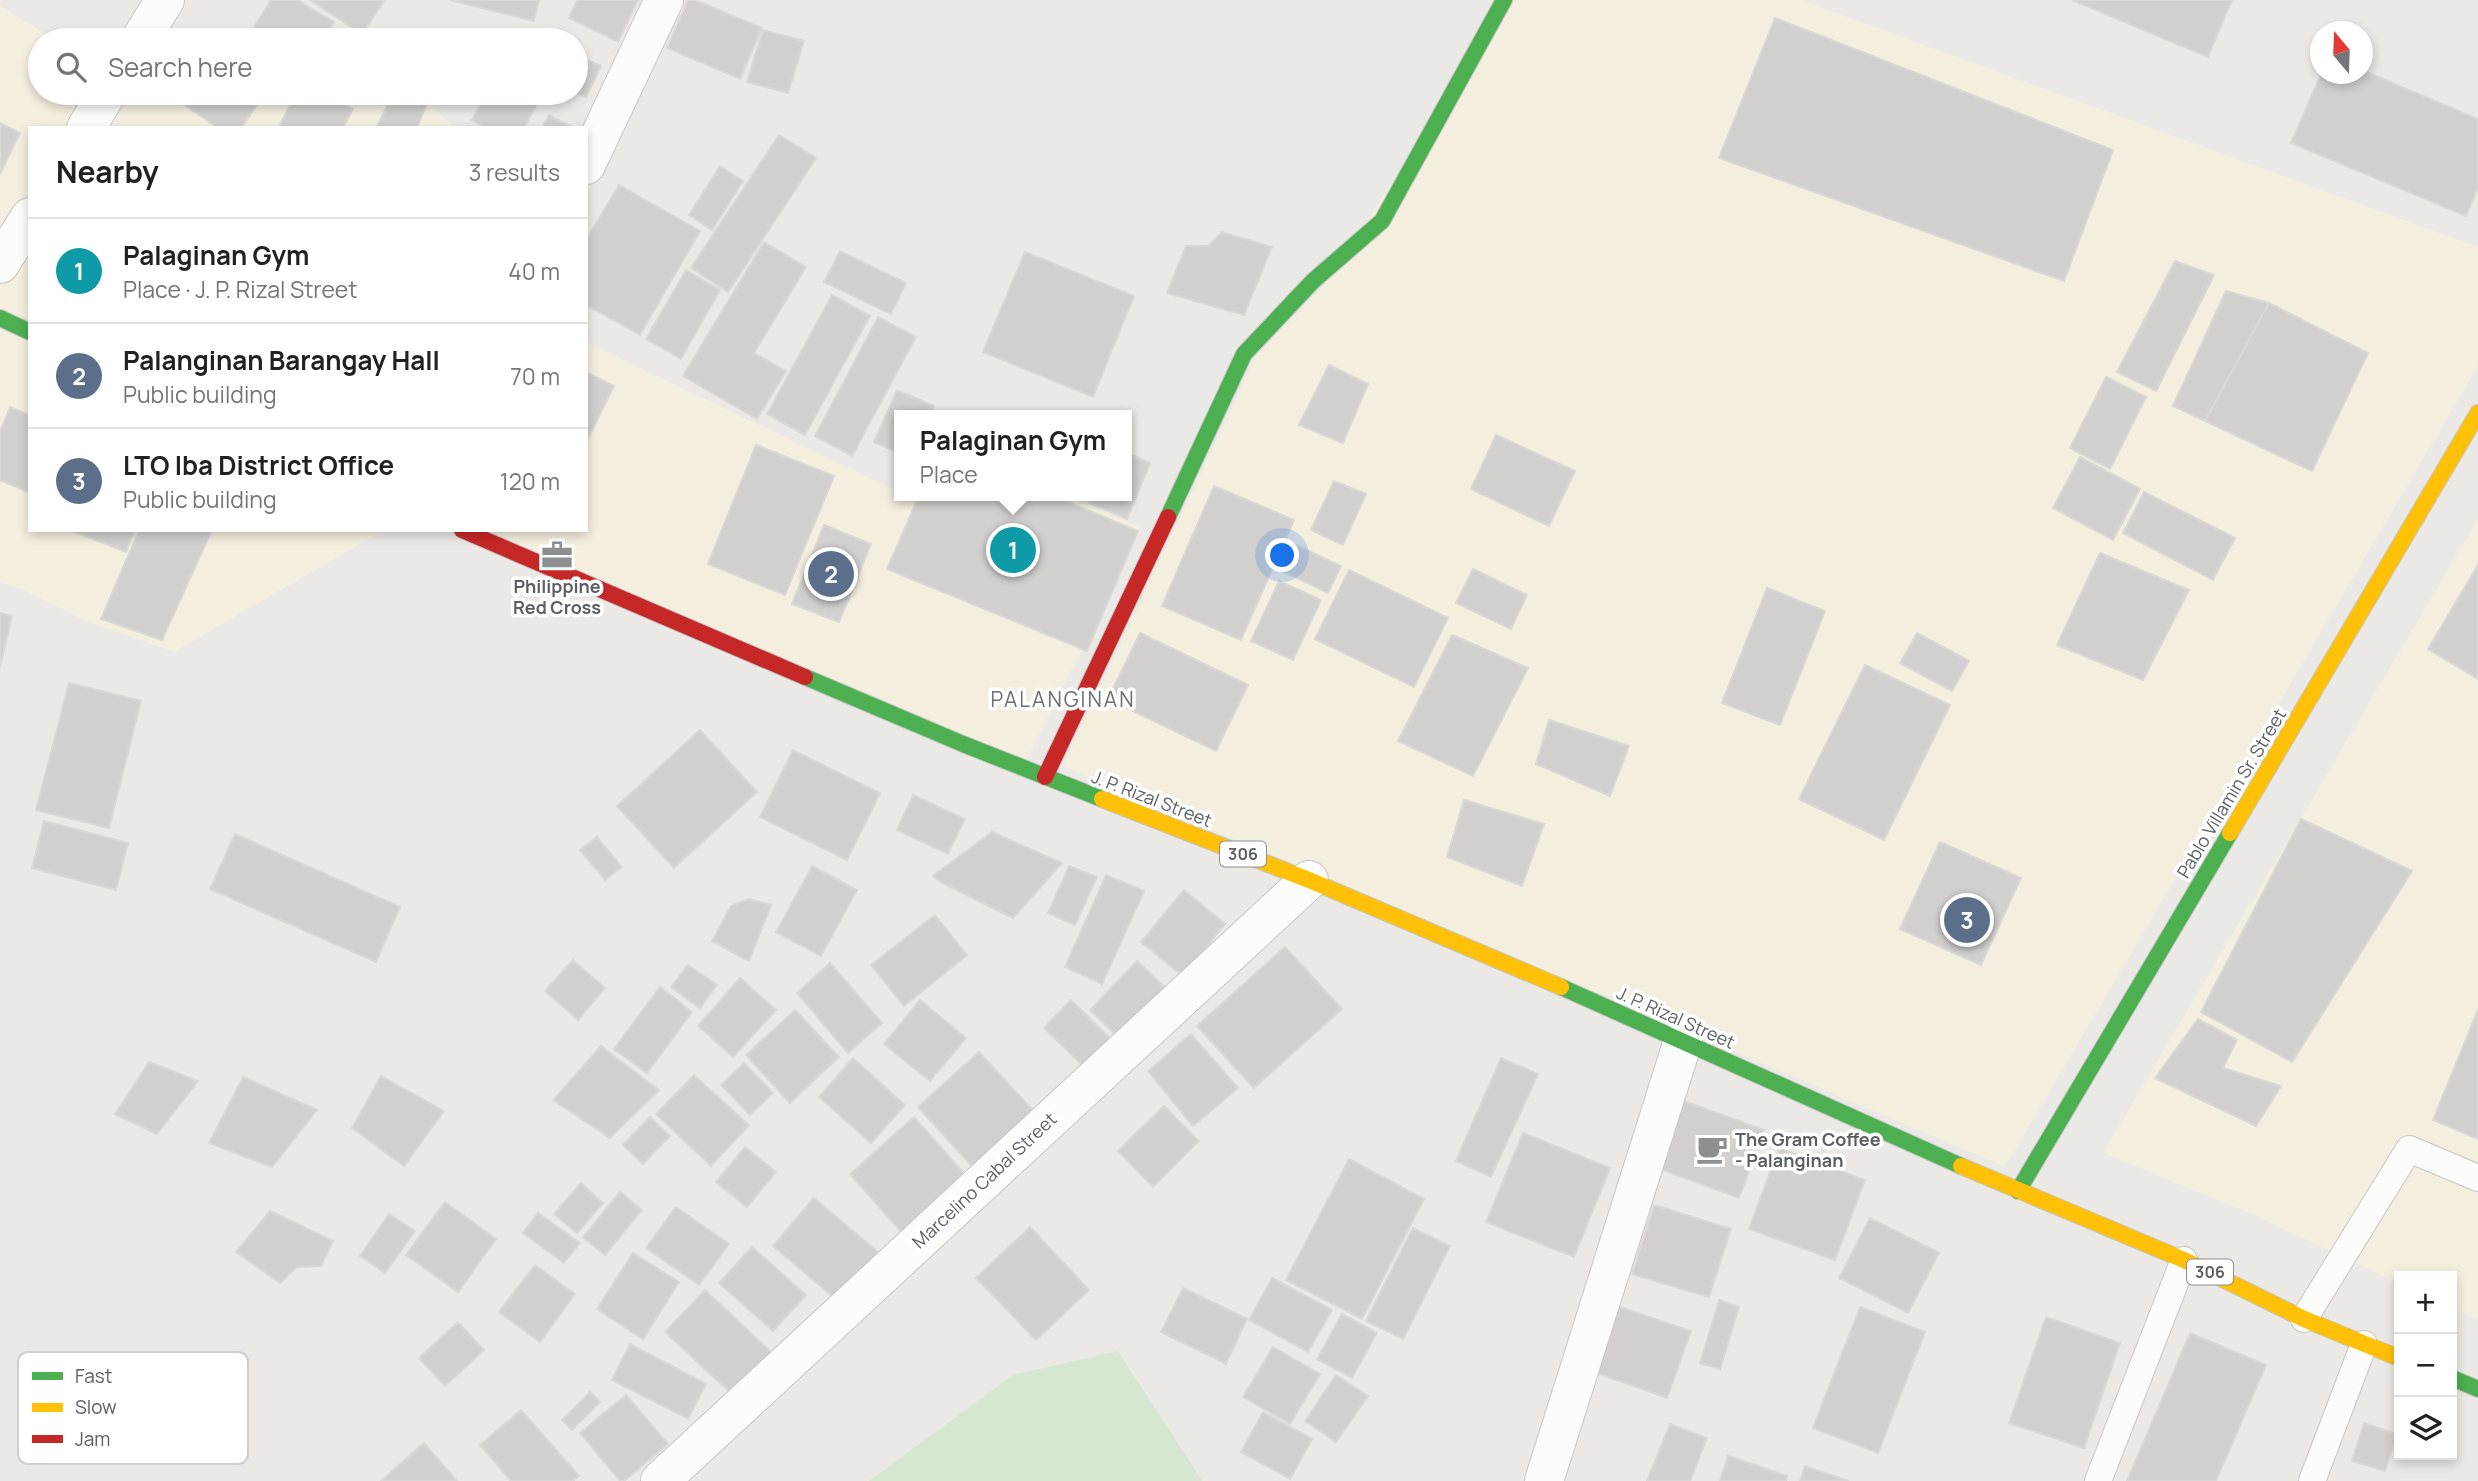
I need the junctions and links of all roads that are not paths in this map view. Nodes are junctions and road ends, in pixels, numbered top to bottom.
1 (165, 0) edge
2 (664, 0) edge
3 (1504, 0) edge
4 (148, 28) edge
5 (100, 105) edge
6 (87, 126) edge
7 (588, 161) edge
8 (28, 220) edge
9 (0, 264) edge
10 (0, 318) edge
11 (28, 331) edge
12 (2478, 413) edge
13 (468, 532) edge
14 (1045, 777) junction
15 (1309, 880) junction
16 (1683, 1041) junction
17 (2478, 1178) edge
18 (2018, 1191) junction
19 (2184, 1259) junction
20 (2304, 1319) junction
21 (2364, 1344) junction
22 (2394, 1355) edge
23 (2457, 1380) edge
24 (2478, 1388) edge
25 (660, 1481) edge
26 (1545, 1481) edge
27 (2098, 1481) edge
28 (2312, 1481) edge

1 - 4 street
2 - 7 street
3 - 14 main road
5 - 6 street
8 - 9 street
10 - 11 main road
12 - 18 main road, Pablo Villamin Sr. Street
13 - 14 main road, J. P. Rizal Street / 306
14 - 15 main road, J. P. Rizal Street / 306
15 - 16 main road, J. P. Rizal Street / 306
15 - 25 street, Marcelino Cabal Street
16 - 18 main road, J. P. Rizal Street / 306
16 - 26 street
17 - 20 lane
18 - 19 main road, 306
19 - 20 main road, 306
19 - 27 lane
20 - 21 main road, 306
21 - 22 main road, 306
21 - 28 lane
23 - 24 main road

